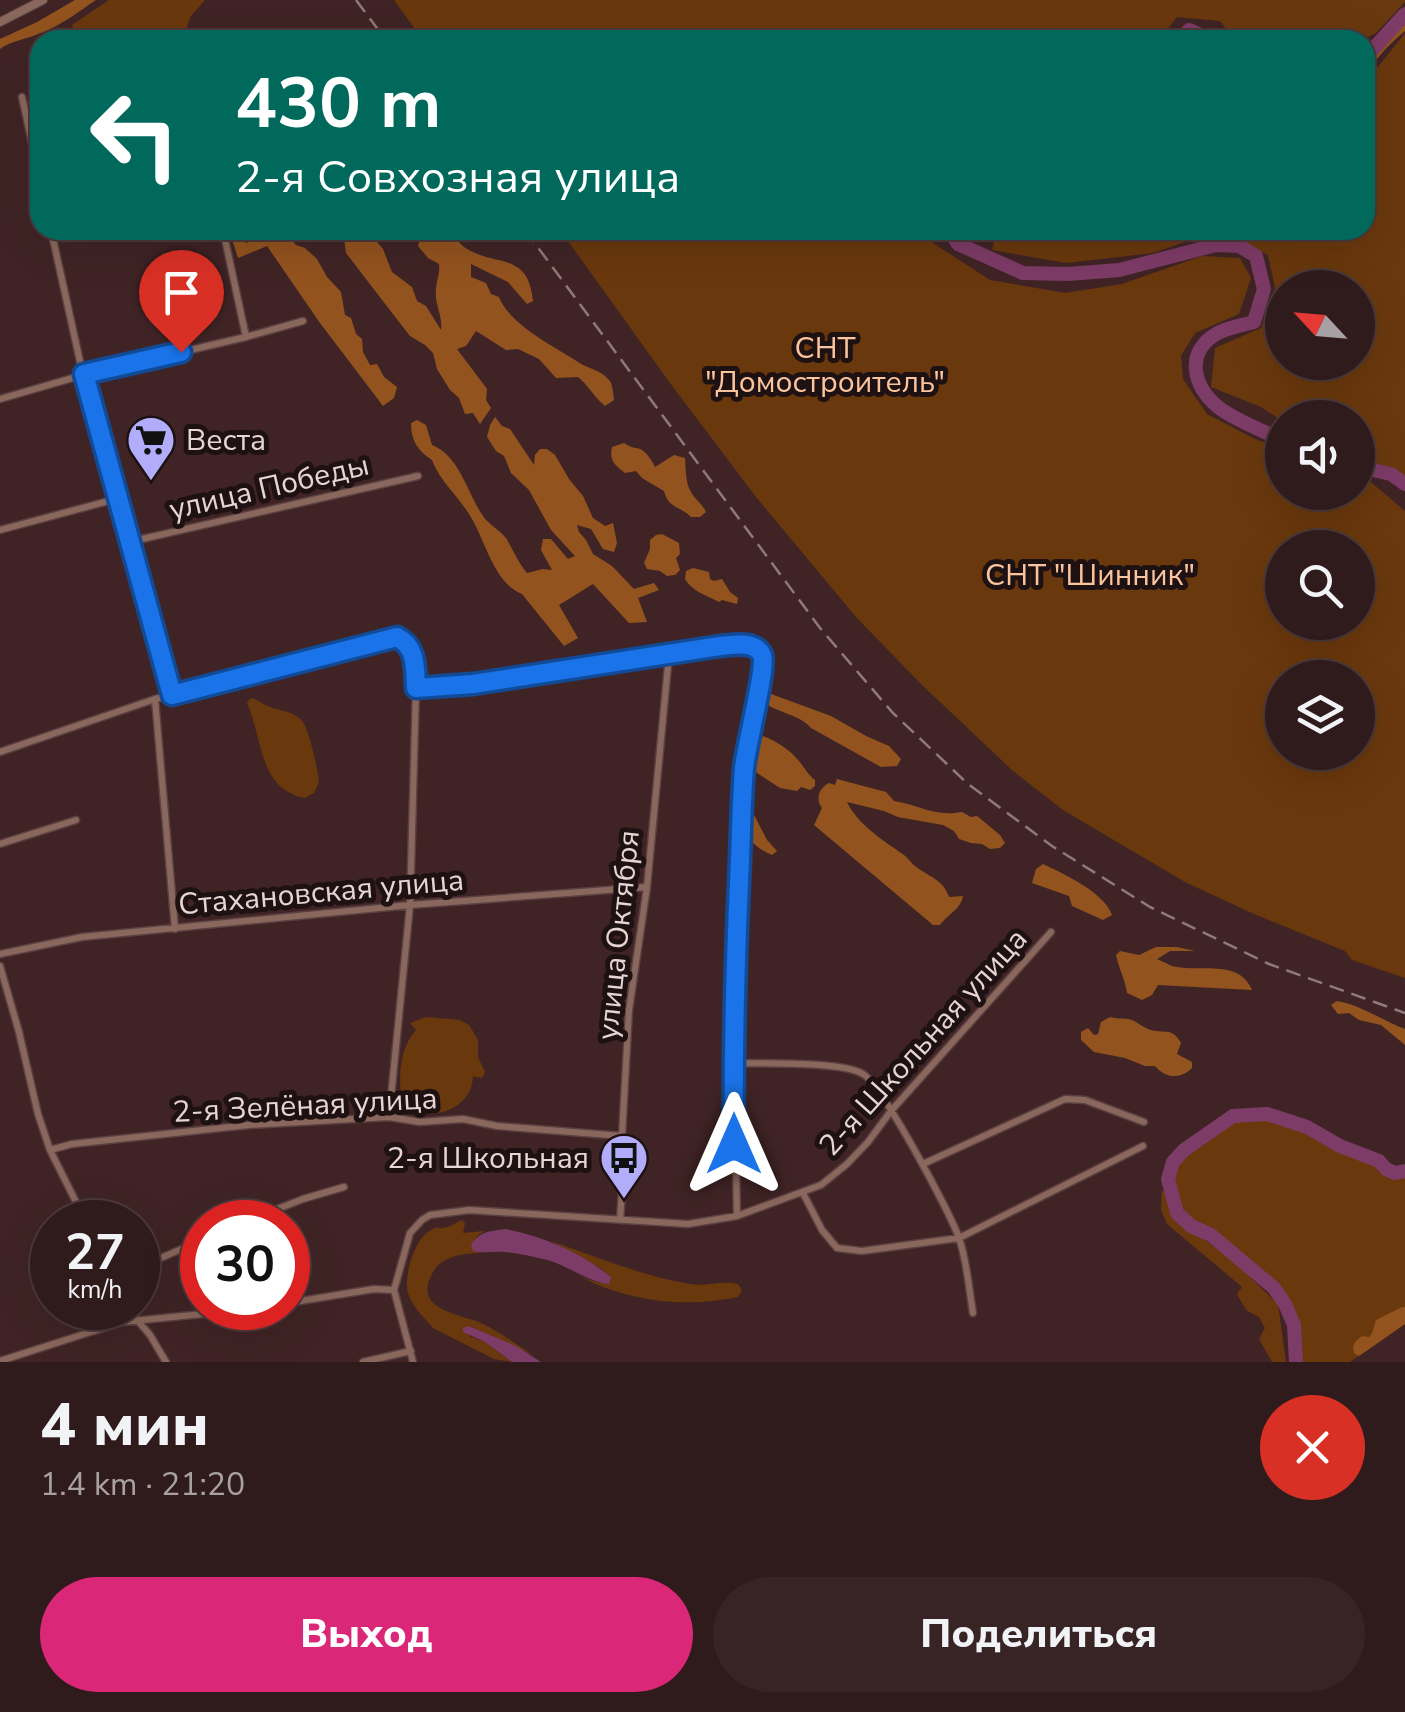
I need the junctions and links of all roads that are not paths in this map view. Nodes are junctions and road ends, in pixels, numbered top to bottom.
1 (43, 0) edge
2 (0, 22) edge
3 (22, 97) dead end
4 (30, 134) edge
5 (53, 240) edge
6 (225, 240) edge
7 (303, 321) dead end
8 (246, 337) junction
9 (84, 374) junction
10 (0, 400) edge
11 (418, 476) dead end
12 (116, 498) junction
13 (0, 530) edge
14 (129, 542) junction
15 (668, 655) junction
16 (416, 688) junction
17 (172, 695) junction
18 (155, 700) junction
19 (0, 752) edge
20 (76, 820) dead end
21 (0, 844) edge
22 (647, 887) junction
23 (410, 904) junction
24 (175, 929) junction
25 (1051, 932) dead end
26 (0, 954) edge
27 (0, 966) edge
28 (734, 1064) junction
29 (891, 1111) junction
30 (388, 1117) junction
31 (1144, 1122) dead end
32 (622, 1136) junction
33 (1143, 1146) dead end
34 (50, 1150) junction
35 (923, 1164) junction
36 (344, 1187) dead end
37 (803, 1193) junction
38 (75, 1200) edge
39 (300, 1200) edge
40 (737, 1216) junction
41 (620, 1220) junction
42 (960, 1238) junction
43 (394, 1290) junction
44 (310, 1300) edge
45 (973, 1313) dead end
46 (96, 1330) edge
47 (145, 1330) edge
48 (411, 1351) junction
49 (0, 1360) edge
50 (166, 1362) edge
51 (362, 1362) edge
52 (414, 1362) edge

1 - 2 street
3 - 4 street
5 - 9 street
6 - 8 street
7 - 8 street
8 - 9 street
9 - 10 street
9 - 12 street
11 - 14 street, улица Победы
12 - 13 street
12 - 14 street
14 - 17 street
15 - 16 street
15 - 22 street, улица Октября
15 - 28 street
16 - 17 street
16 - 23 street
17 - 18 street
18 - 19 street
18 - 24 street
20 - 21 street
22 - 23 street, Стахановская улица
22 - 32 street, улица Октября
23 - 24 street, Стахановская улица
23 - 30 street
24 - 26 street, Стахановская улица
25 - 29 street, 2-я Школьная улица
27 - 34 street
28 - 29 street
28 - 40 street
29 - 35 street
29 - 37 street, 2-я Школьная улица
30 - 32 street, 2-я Зелёная улица
30 - 34 street, 2-я Зелёная улица
31 - 35 street
32 - 41 street, улица Октября
33 - 42 street
34 - 38 street
35 - 42 street
36 - 39 street
37 - 40 street, 2-я Школьная улица
37 - 42 street
40 - 41 street, 2-я Школьная улица
41 - 43 street, 2-я Школьная улица
42 - 45 street
43 - 44 street
43 - 48 street
46 - 49 street
47 - 50 street
48 - 51 street
48 - 52 street

